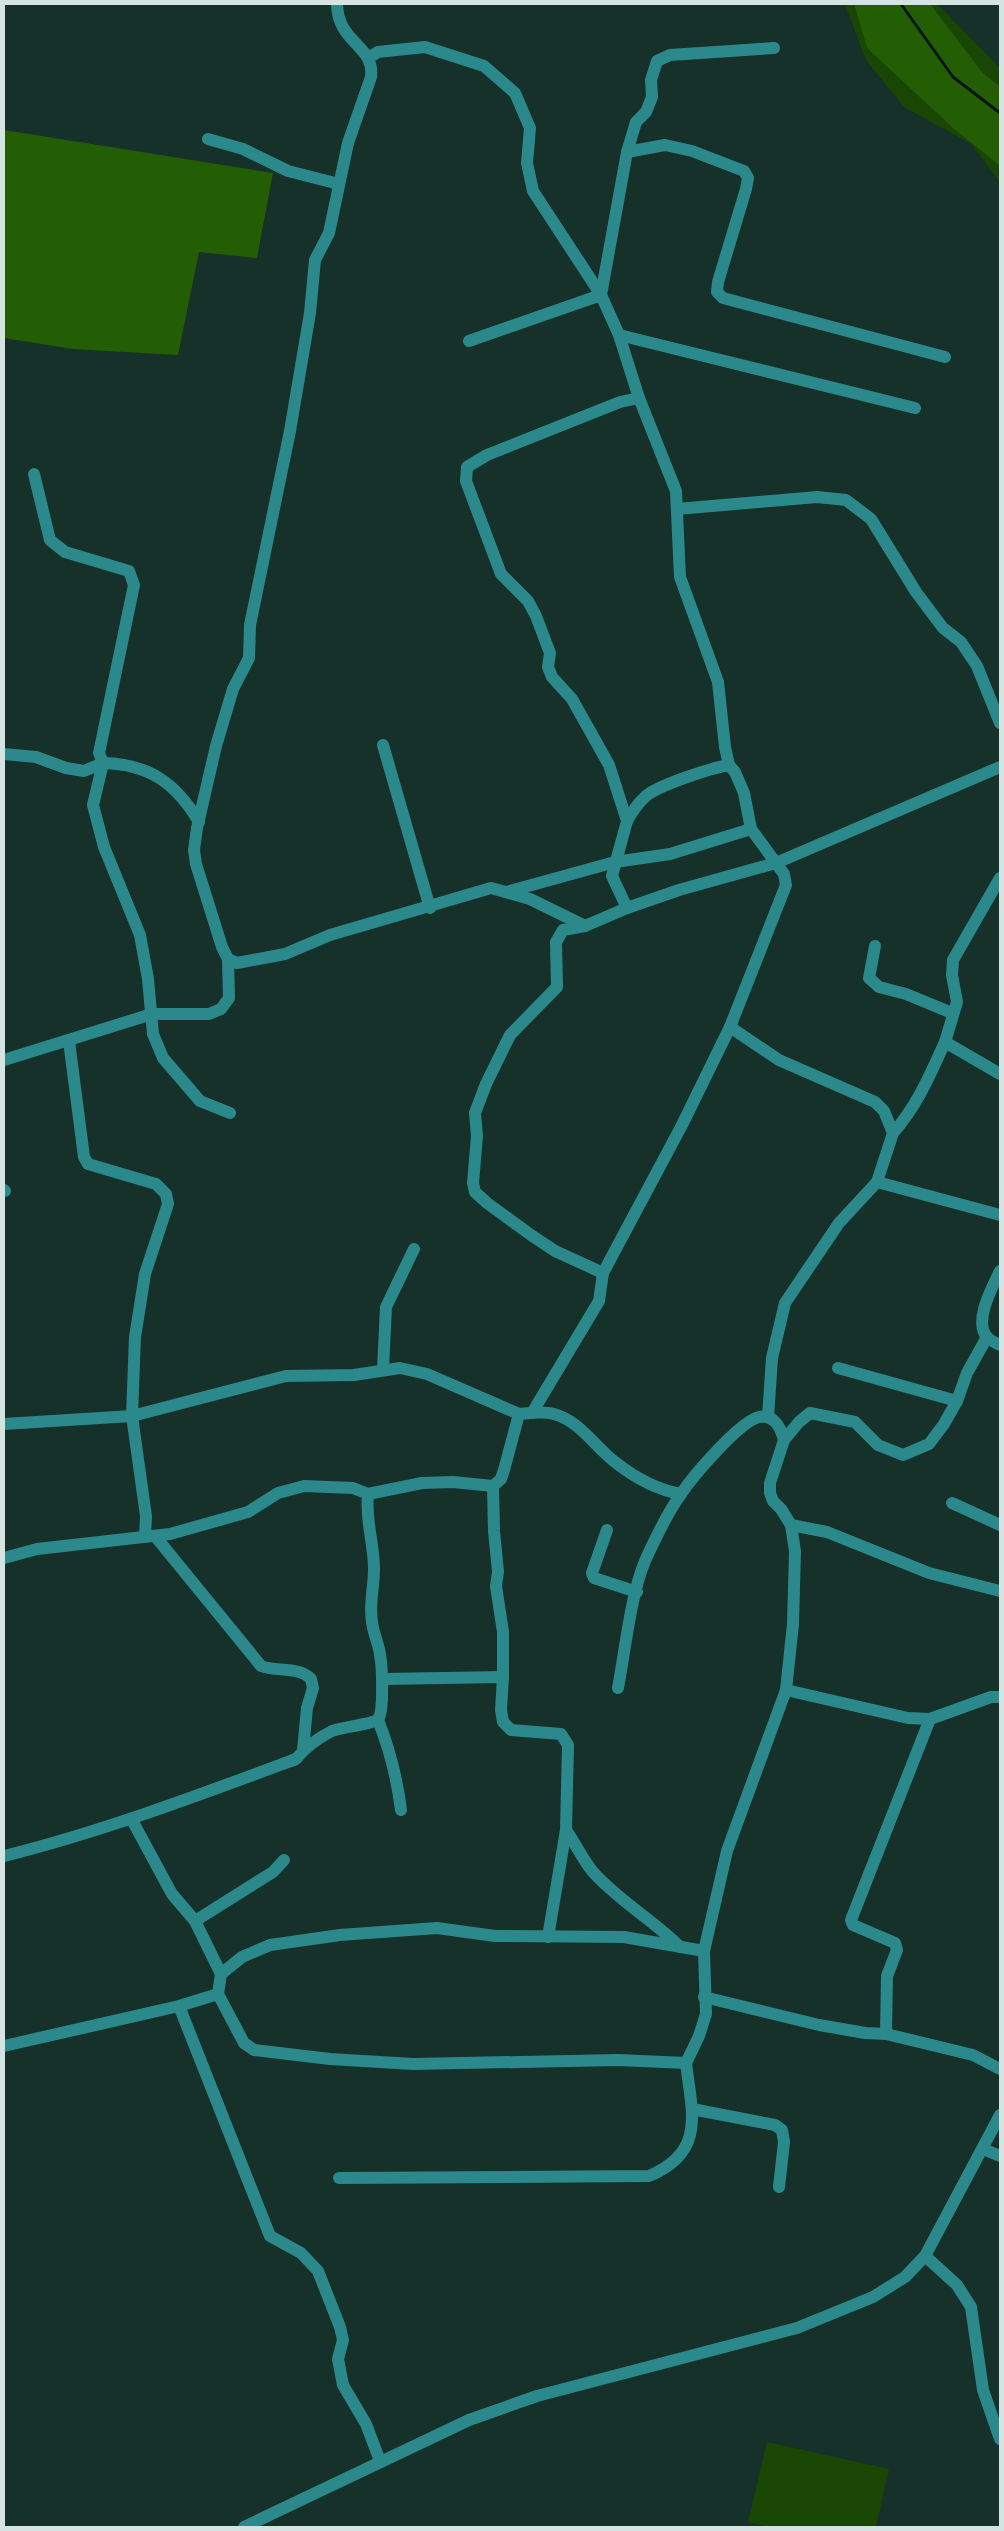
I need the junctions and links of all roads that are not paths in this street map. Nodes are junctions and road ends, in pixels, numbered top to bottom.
1 (337, 4) edge
2 (774, 48) dead end
3 (368, 58) junction
4 (208, 139) dead end
5 (627, 152) junction
6 (339, 184) junction
7 (601, 295) junction
8 (619, 335) junction
9 (469, 341) dead end
10 (945, 357) dead end
11 (638, 398) junction
12 (915, 408) dead end
13 (34, 474) dead end
14 (677, 509) junction
15 (1000, 723) edge
16 (383, 745) dead end
17 (4, 754) edge
18 (103, 763) junction
19 (729, 765) junction
20 (1000, 767) edge
21 (627, 821) junction
22 (199, 822) junction
23 (750, 829) junction
24 (615, 862) junction
25 (776, 863) junction
26 (1000, 878) edge
27 (506, 892) junction
28 (430, 908) junction
29 (626, 908) junction
30 (585, 926) junction
31 (875, 946) dead end
32 (228, 959) junction
33 (952, 1013) junction
34 (152, 1014) junction
35 (730, 1027) junction
36 (69, 1041) junction
37 (945, 1042) junction
38 (4, 1060) edge
39 (1000, 1074) edge
40 (230, 1113) dead end
41 (893, 1134) junction
42 (877, 1182) junction
43 (1000, 1215) edge
44 (414, 1249) dead end
45 (1000, 1271) edge
46 (603, 1273) junction
47 (987, 1337) junction
48 (1000, 1345) edge
49 (838, 1368) dead end
50 (383, 1369) junction
51 (957, 1402) junction
52 (526, 1413) junction
53 (132, 1416) junction
54 (768, 1417) junction
55 (4, 1424) edge
56 (784, 1440) junction
57 (493, 1486) junction
58 (368, 1494) junction
59 (681, 1494) junction
60 (952, 1504) dead end
61 (791, 1525) junction
62 (1000, 1525) edge
63 (607, 1530) dead end
64 (150, 1536) junction
65 (4, 1558) edge
66 (1000, 1591) edge
67 (637, 1592) junction
68 (503, 1678) junction
69 (383, 1679) junction
70 (618, 1688) dead end
71 (786, 1690) junction
72 (1000, 1697) edge
73 (930, 1719) junction
74 (378, 1720) junction
75 (303, 1750) junction
76 (401, 1810) dead end
77 (132, 1820) junction
78 (566, 1830) junction
79 (4, 1856) edge
80 (284, 1860) dead end
81 (195, 1921) junction
82 (548, 1937) junction
83 (681, 1947) junction
84 (704, 1951) junction
85 (221, 1974) junction
86 (218, 1994) junction
87 (704, 1997) junction
88 (179, 2006) junction
89 (886, 2034) junction
90 (4, 2046) edge
91 (686, 2063) junction
92 (1000, 2068) edge
93 (692, 2109) junction
94 (1000, 2115) edge
95 (983, 2149) junction
96 (1000, 2156) edge
97 (339, 2178) dead end
98 (779, 2187) dead end
99 (925, 2256) junction
100 (1000, 2439) edge
101 (380, 2461) junction
102 (244, 2527) edge

1 - 3 street
2 - 5 street
3 - 6 street
3 - 7 street
4 - 6 street
5 - 7 street
5 - 10 street
6 - 22 street
7 - 8 street
7 - 9 street
8 - 11 street
8 - 12 street
11 - 14 street
11 - 21 street
13 - 18 street
14 - 15 street
14 - 19 street
16 - 28 street
17 - 18 street
18 - 22 street
18 - 34 street
19 - 21 street
19 - 23 street
20 - 25 street
21 - 24 street
22 - 32 street
23 - 24 street
23 - 25 street
24 - 27 street
24 - 29 street
25 - 29 street
25 - 35 street
26 - 33 street
27 - 28 street
27 - 30 street
28 - 32 street
29 - 30 street
30 - 46 street
31 - 33 street
32 - 34 street
33 - 37 street
34 - 36 street
34 - 40 street
35 - 41 street
35 - 46 street
36 - 38 street
36 - 53 street
37 - 39 street
37 - 41 street
41 - 42 street
42 - 43 street
42 - 54 street
44 - 50 street
45 - 47 street
46 - 52 street
47 - 48 street
47 - 51 street
49 - 51 street
50 - 52 street
50 - 53 street
51 - 56 street
52 - 57 street
52 - 59 street
53 - 55 street
53 - 64 street
54 - 56 street
54 - 59 street
56 - 61 street
57 - 58 street
57 - 68 street
58 - 64 street
58 - 69 street
59 - 67 street
60 - 62 street
61 - 66 street
61 - 71 street
63 - 67 street
64 - 65 street
64 - 75 street
67 - 70 street
68 - 69 street
68 - 78 street
69 - 74 street
71 - 73 street
71 - 84 street
72 - 73 street
73 - 89 street
74 - 75 street
74 - 76 street
75 - 77 street
77 - 79 street
77 - 81 street
78 - 82 street
78 - 83 street
80 - 81 street
81 - 85 street
82 - 83 street
82 - 85 street
83 - 84 street
84 - 87 street
85 - 86 street
86 - 88 street
86 - 91 street
87 - 89 street
87 - 91 street
88 - 90 street
88 - 101 street
89 - 92 street
91 - 93 street
93 - 97 street
93 - 98 street
94 - 95 street
95 - 96 street
95 - 99 street
99 - 100 street
99 - 101 street
101 - 102 street

